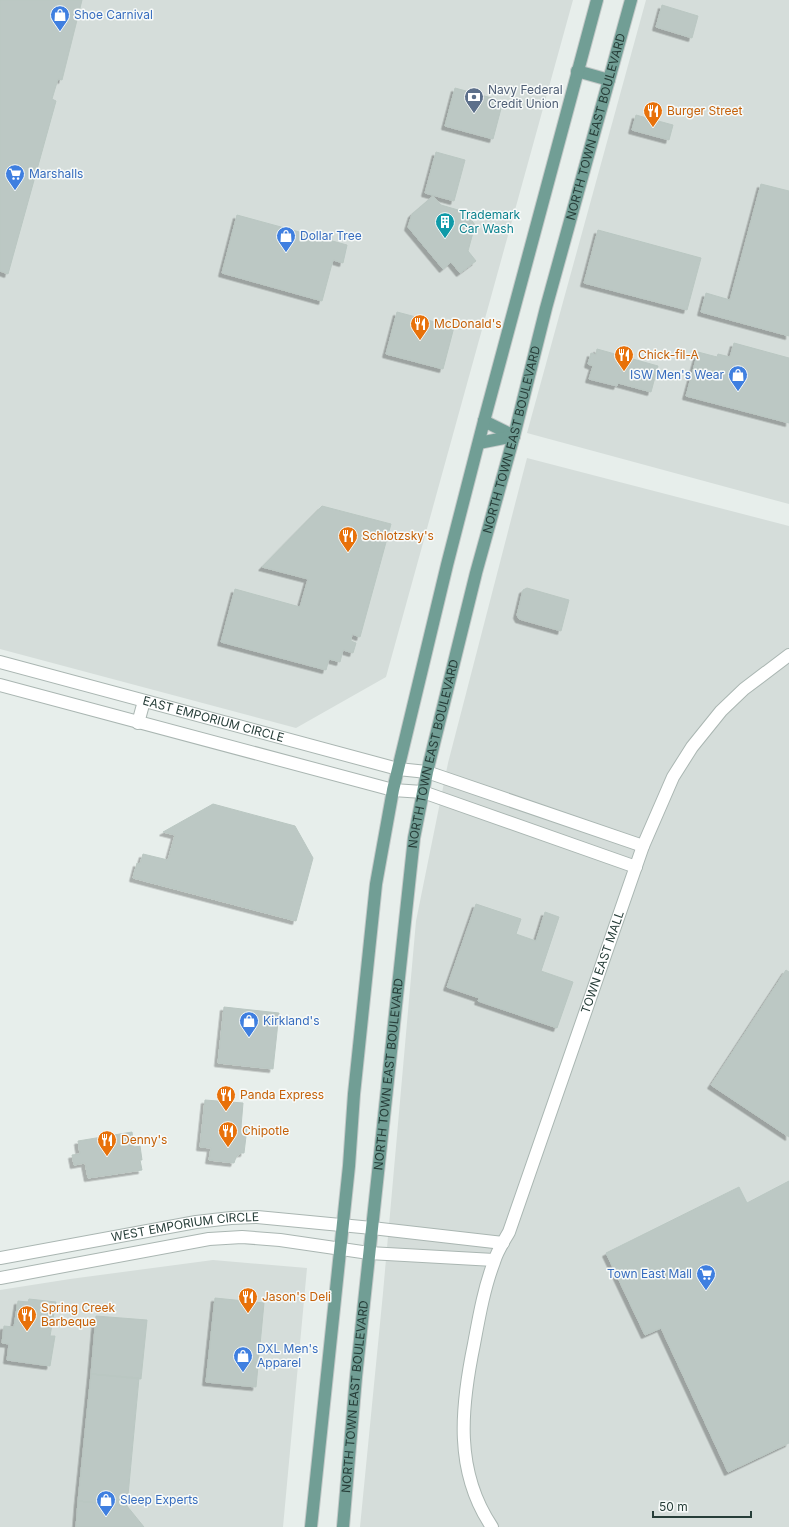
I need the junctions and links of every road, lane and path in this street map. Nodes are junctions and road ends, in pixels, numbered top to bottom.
1 (596, 0) edge
2 (631, 0) edge
3 (577, 71) junction
4 (609, 80) junction
5 (484, 422) junction
6 (514, 436) junction
7 (479, 442) junction
8 (789, 655) edge
9 (0, 662) edge
10 (0, 685) edge
11 (144, 700) junction
12 (138, 723) junction
13 (398, 769) junction
14 (427, 772) junction
15 (393, 790) junction
16 (423, 792) junction
17 (643, 846) junction
18 (636, 867) junction
19 (343, 1225) junction
20 (372, 1228) junction
21 (119, 1236) junction
22 (503, 1243) junction
23 (340, 1249) junction
24 (369, 1253) junction
25 (123, 1255) junction
26 (0, 1258) edge
27 (494, 1260) junction
28 (0, 1278) edge
29 (311, 1527) edge
30 (343, 1527) edge
31 (492, 1527) edge

1 - 3 main road
2 - 4 main road, NORTH TOWN EAST BOULEVARD
3 - 4 main road
3 - 5 main road
4 - 6 main road, NORTH TOWN EAST BOULEVARD
5 - 6 main road
5 - 7 main road
6 - 7 main road
6 - 14 main road, NORTH TOWN EAST BOULEVARD
7 - 13 main road
8 - 17 street, TOWN EAST MALL
9 - 11 street, EAST EMPORIUM CIRCLE
10 - 12 street, EAST EMPORIUM CIRCLE
11 - 12 street
11 - 13 street, EAST EMPORIUM CIRCLE
12 - 15 street, EAST EMPORIUM CIRCLE
13 - 14 street, EAST EMPORIUM CIRCLE
13 - 15 main road
14 - 16 main road, NORTH TOWN EAST BOULEVARD
14 - 17 street
15 - 16 street, EAST EMPORIUM CIRCLE
15 - 19 main road
16 - 18 street
16 - 20 main road, NORTH TOWN EAST BOULEVARD
17 - 18 street, TOWN EAST MALL
18 - 22 street, TOWN EAST MALL
19 - 20 street, WEST EMPORIUM CIRCLE
19 - 21 street, WEST EMPORIUM CIRCLE
19 - 23 main road
20 - 22 street, WEST EMPORIUM CIRCLE
20 - 24 main road, NORTH TOWN EAST BOULEVARD
21 - 25 street
21 - 26 street, WEST EMPORIUM CIRCLE
22 - 27 street, TOWN EAST MALL
23 - 24 street, WEST EMPORIUM CIRCLE
23 - 25 street, WEST EMPORIUM CIRCLE
23 - 29 main road
24 - 27 street
24 - 30 main road, NORTH TOWN EAST BOULEVARD
25 - 28 street, WEST EMPORIUM CIRCLE
27 - 31 street, TOWN EAST MALL

